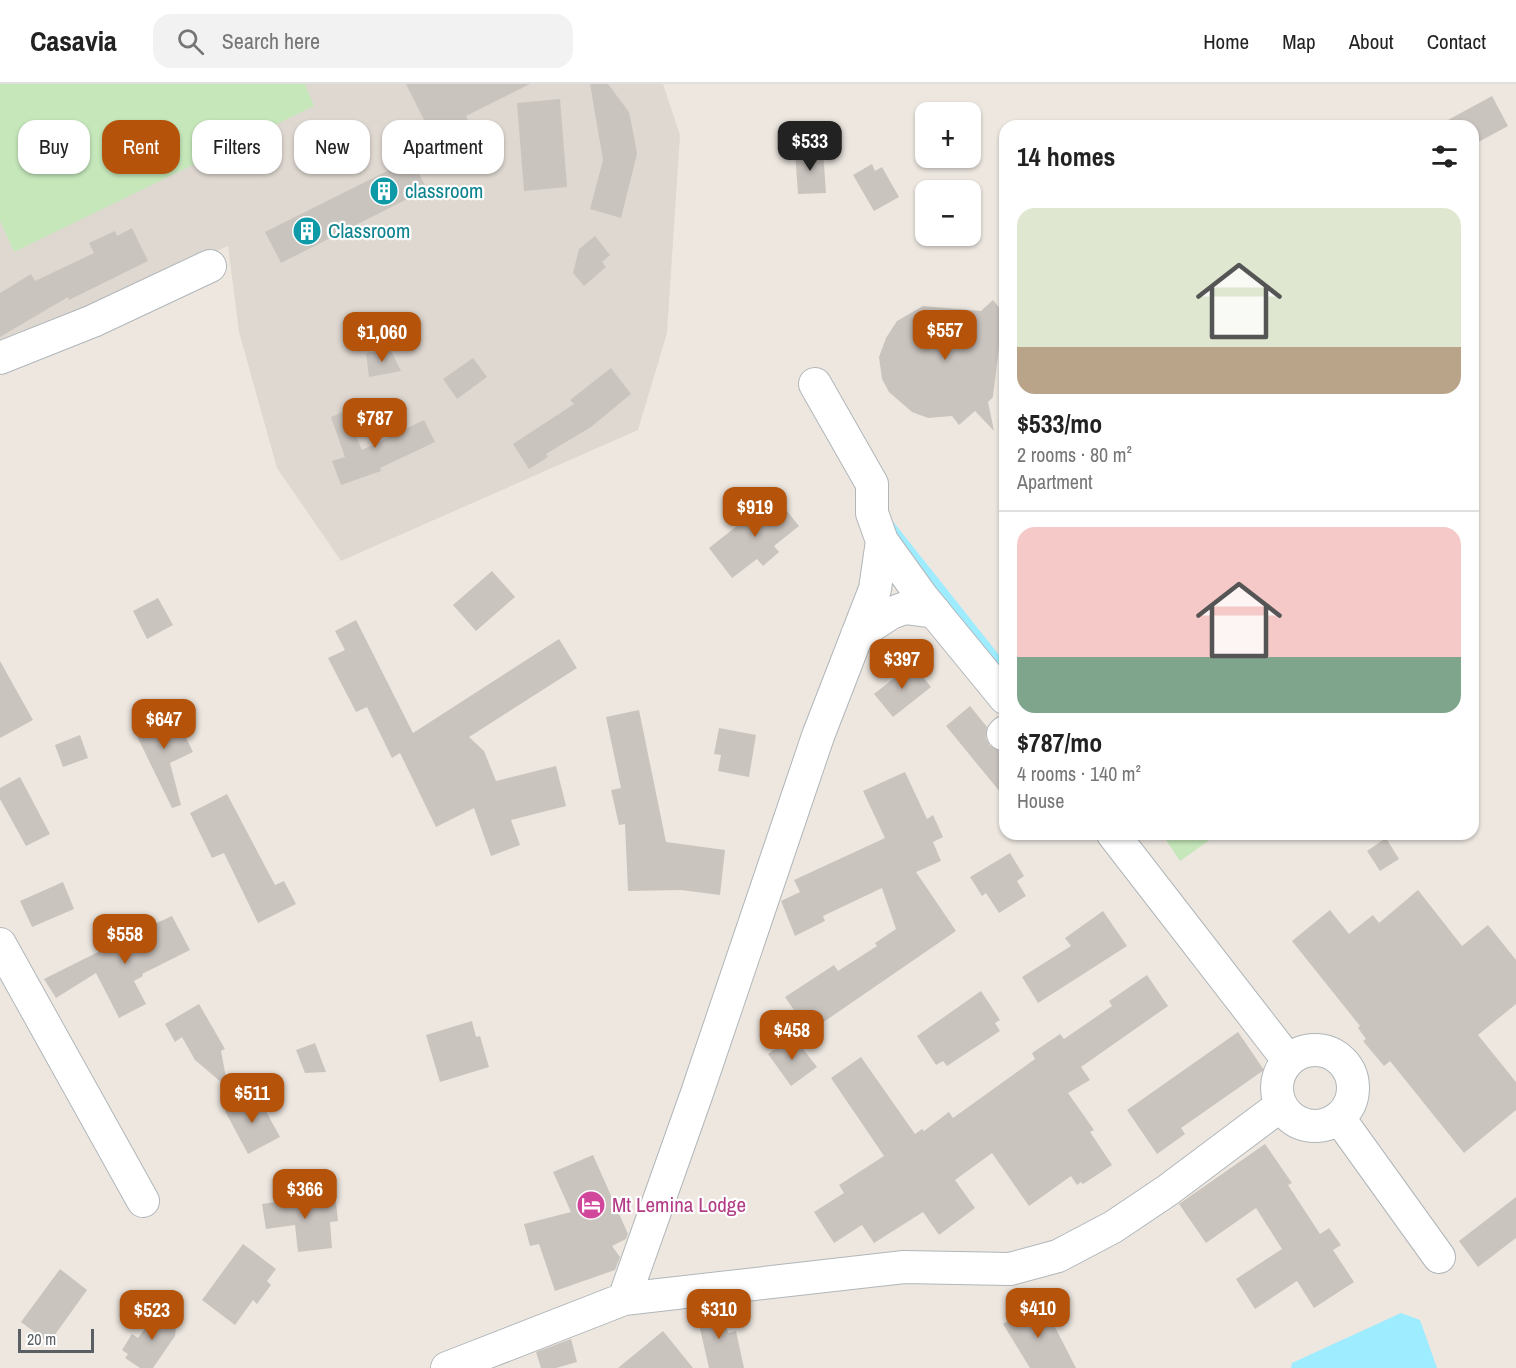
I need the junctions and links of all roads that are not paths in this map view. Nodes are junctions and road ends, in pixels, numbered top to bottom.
1 (210, 266) dead end
2 (0, 358) edge
3 (815, 384) dead end
4 (882, 541) junction
5 (934, 612) junction
6 (857, 635) junction
7 (999, 691) edge
8 (1118, 840) edge
9 (0, 944) edge
10 (1288, 1060) junction
11 (1280, 1106) junction
12 (1339, 1118) junction
13 (143, 1201) dead end
14 (1439, 1257) dead end
15 (624, 1299) junction
16 (447, 1368) edge

1 - 2 street
3 - 4 street
4 - 5 street
4 - 6 street
5 - 6 street
5 - 7 street
6 - 15 street
8 - 10 street
9 - 13 street
10 - 11 street
10 - 12 street
11 - 12 street
11 - 15 street
12 - 14 street
15 - 16 street

